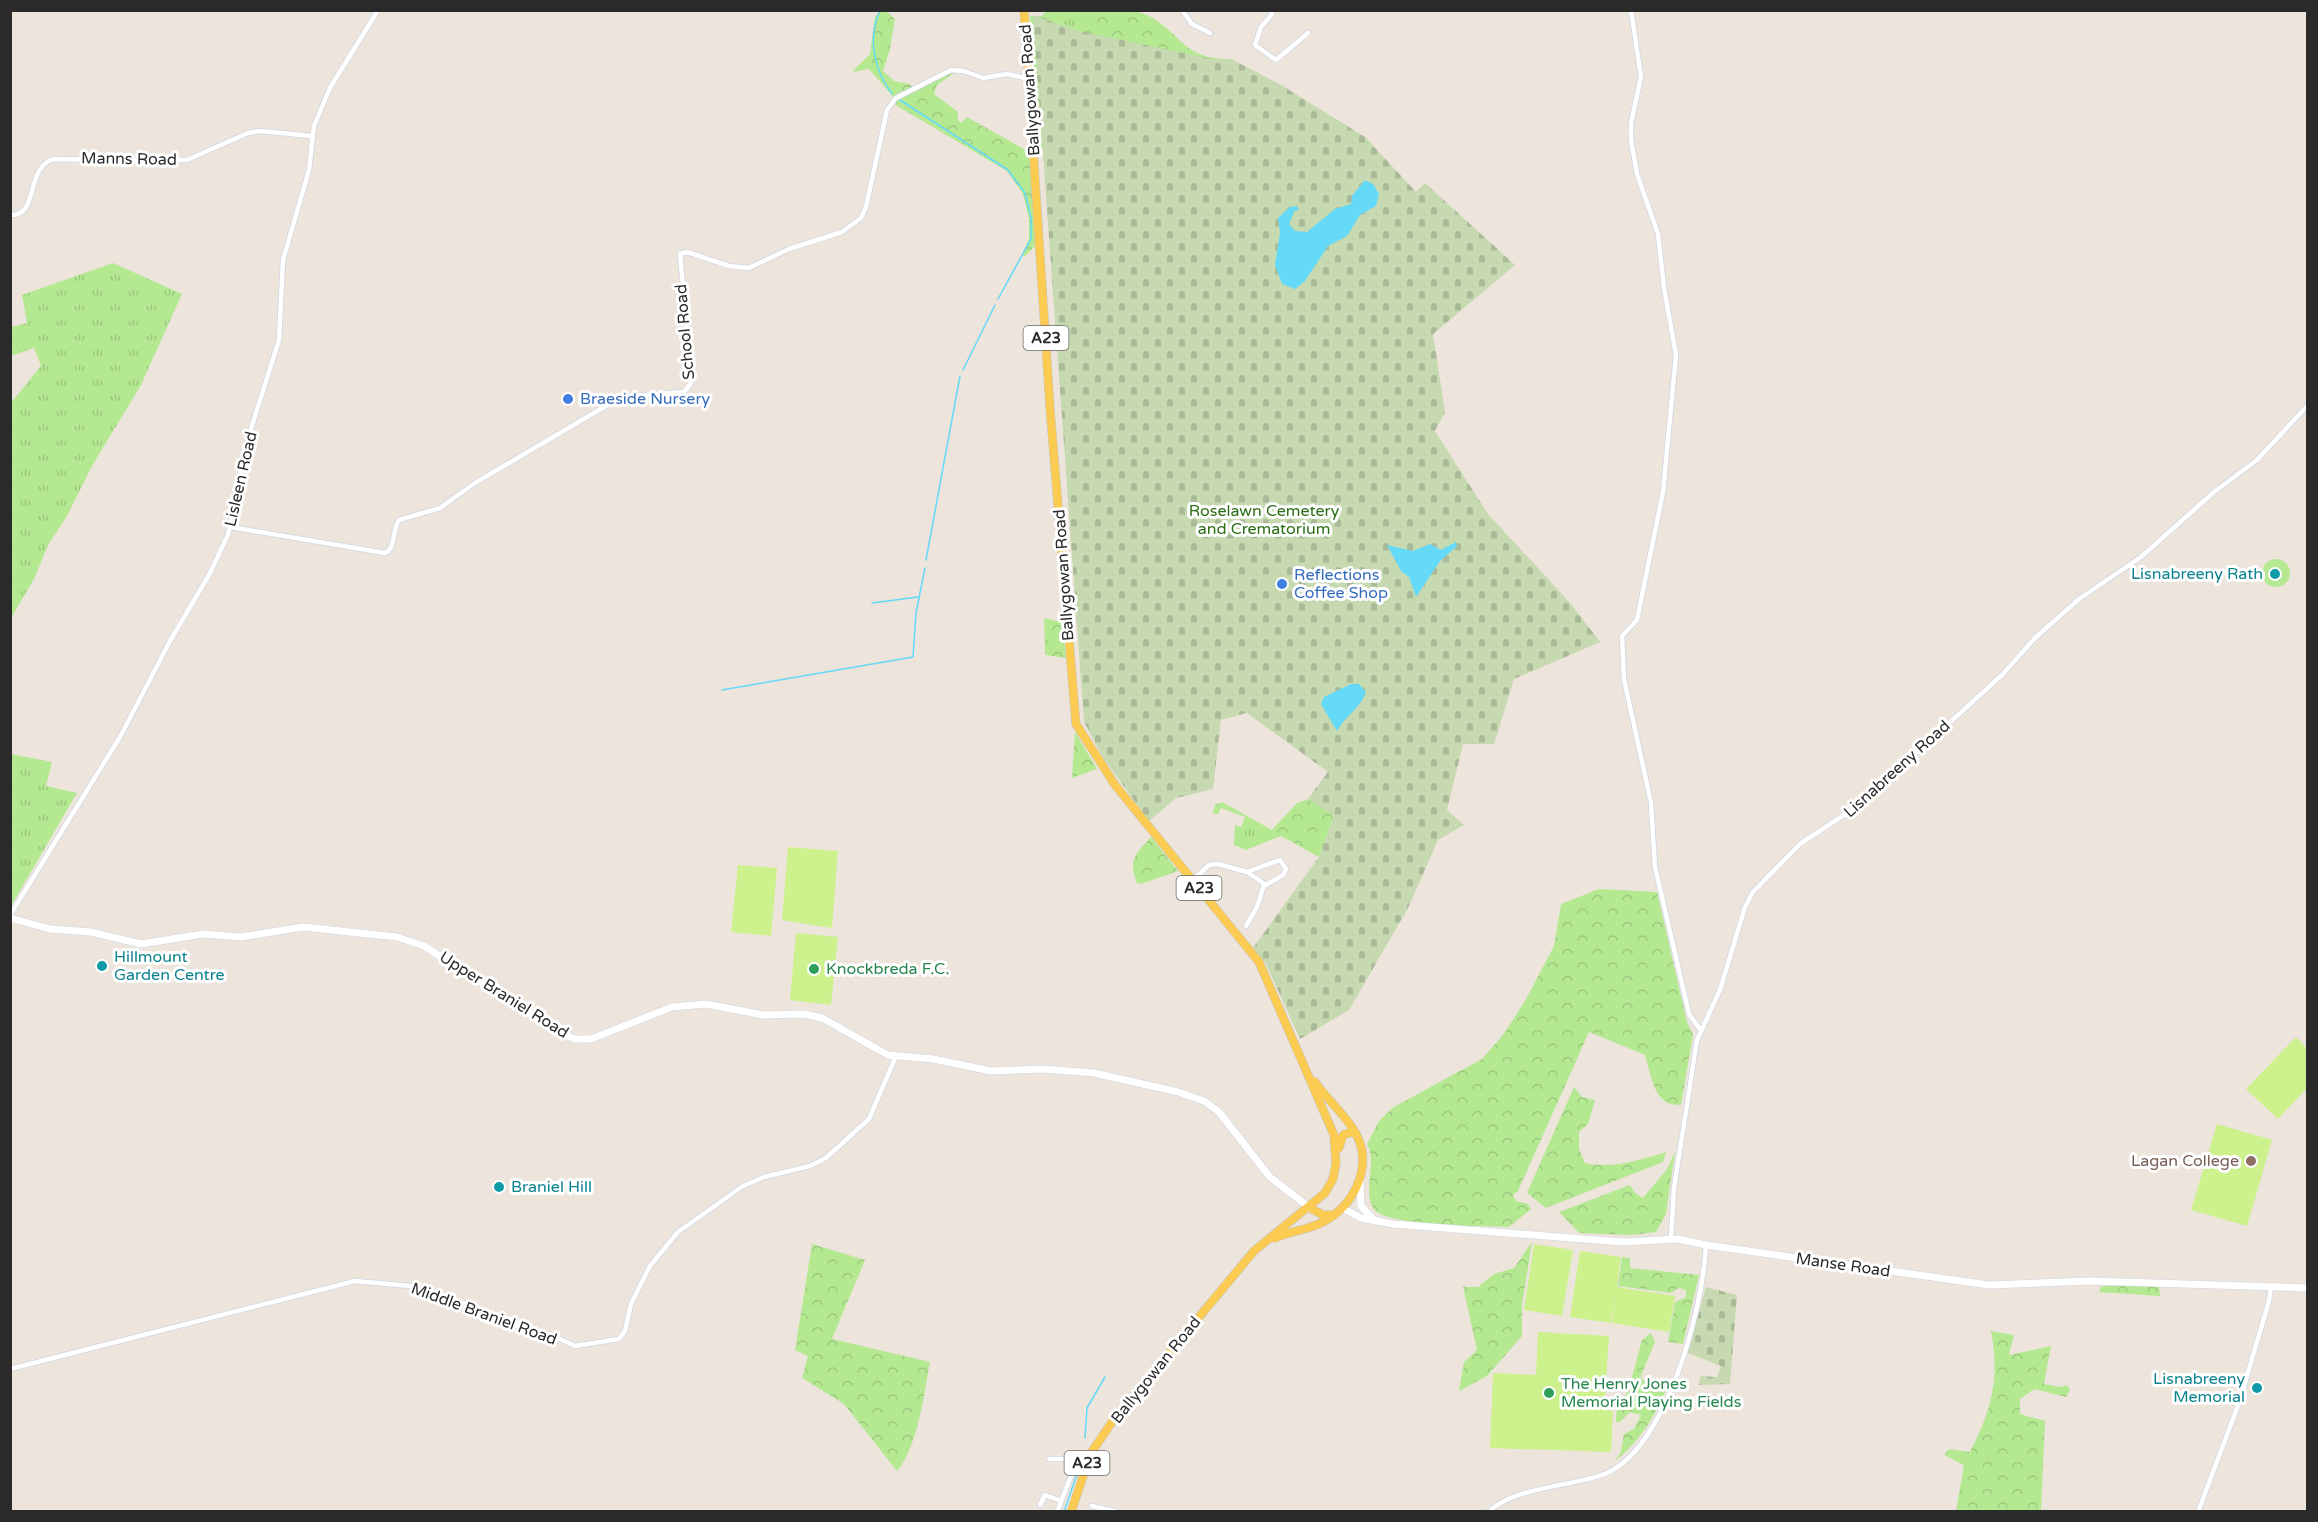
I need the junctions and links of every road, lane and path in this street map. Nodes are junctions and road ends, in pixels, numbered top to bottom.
1 (378, 10) edge
2 (1024, 10) edge
3 (1182, 10) edge
4 (1271, 10) edge
5 (1631, 10) edge
6 (1210, 33) dead end
7 (1308, 33) dead end
8 (1029, 79) junction
9 (311, 136) junction
10 (10, 215) edge
11 (2307, 405) edge
12 (230, 527) junction
13 (1247, 872) junction
14 (1192, 880) junction
15 (1264, 885) junction
16 (10, 916) edge
17 (1246, 926) dead end
18 (1700, 1029) junction
19 (896, 1056) junction
20 (1306, 1068) junction
21 (1356, 1134) junction
22 (1337, 1158) junction
23 (1361, 1178) junction
24 (1312, 1205) junction
25 (1342, 1208) junction
26 (1334, 1215) junction
27 (1380, 1223) junction
28 (1671, 1239) junction
29 (1264, 1243) junction
30 (1706, 1245) junction
31 (2271, 1286) junction
32 (2307, 1288) edge
33 (10, 1369) edge
34 (1049, 1459) dead end
35 (1061, 1501) junction
36 (1105, 1501) dead end
37 (1040, 1505) dead end
38 (1092, 1506) dead end
39 (1104, 1508) junction
40 (1057, 1512) edge
41 (1071, 1512) edge
42 (1118, 1512) edge
43 (1490, 1512) edge
44 (2198, 1512) edge

1 - 9 street, Lisleen Road
2 - 8 main road, Ballygowan Road / A23
3 - 6 street
4 - 7 street
5 - 18 street
8 - 12 street, School Road
8 - 14 main road, Ballygowan Road / A23
9 - 10 street, Manns Road
9 - 12 street, Lisleen Road
11 - 18 street, Lisnabreeny Road
12 - 16 street, Lisleen Road
13 - 14 street
13 - 15 street
13 - 15 street
14 - 20 main road, Ballygowan Road / A23
15 - 17 street
16 - 19 street, Upper Braniel Road
18 - 28 street, Lisnabreeny Road
19 - 24 street, Upper Braniel Road
19 - 33 street, Middle Braniel Road
20 - 21 main road, Ballygowan Road / A23
20 - 22 main road, Ballygowan Road / A23
21 - 22 main road, A23
21 - 23 main road, Ballygowan Road / A23
22 - 24 main road, Ballygowan Road / A23
23 - 25 main road, Ballygowan Road / A23
23 - 27 street
24 - 26 main road
24 - 29 main road, Ballygowan Road / A23
25 - 26 main road, Ballygowan Road / A23
25 - 27 street, Manse Road
26 - 29 main road, Ballygowan Road / A23
27 - 28 street, Manse Road
28 - 30 street, Manse Road
29 - 41 main road, Ballygowan Road / A23
30 - 31 street, Manse Road
30 - 43 street
31 - 32 street, Manse Road
31 - 44 street
34 - 35 street
35 - 37 street
35 - 40 street
36 - 39 street
38 - 39 street
39 - 42 street

